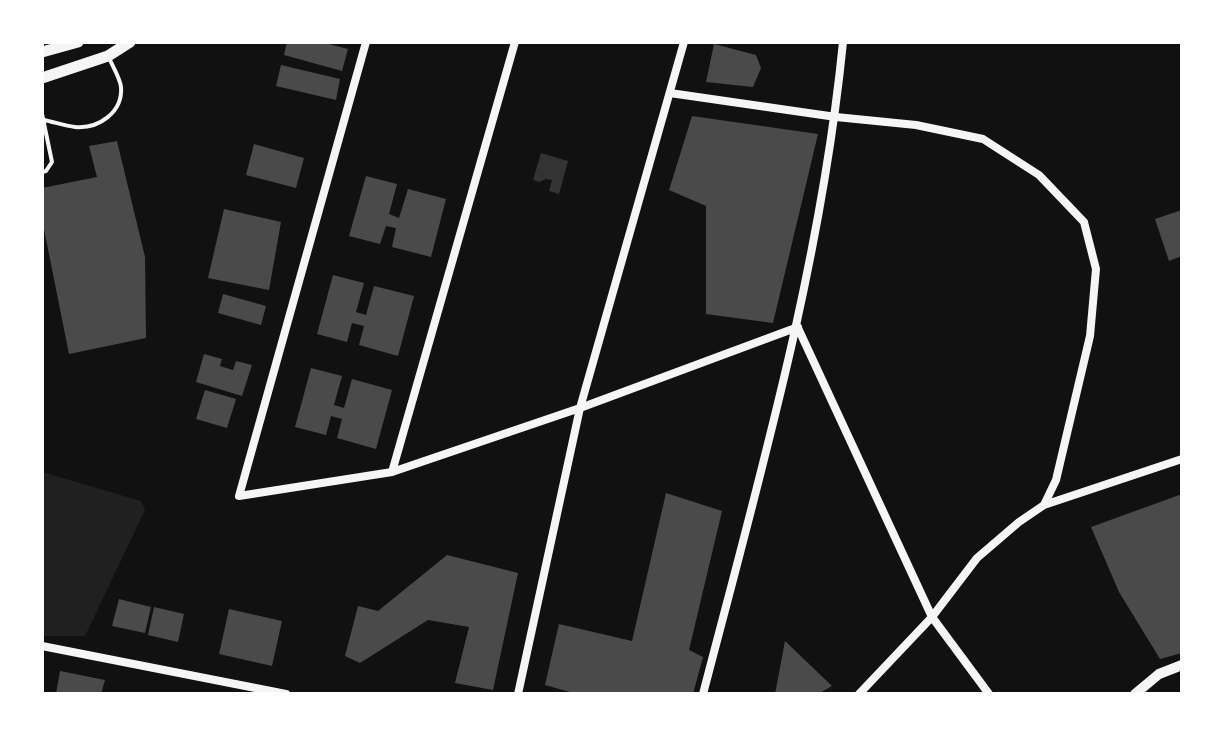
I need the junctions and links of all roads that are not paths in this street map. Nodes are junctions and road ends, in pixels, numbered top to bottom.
1 (78, 42) edge
2 (130, 42) edge
3 (366, 42) edge
4 (515, 42) edge
5 (684, 42) edge
6 (843, 42) edge
7 (42, 52) edge
8 (108, 56) junction
9 (42, 78) edge
10 (670, 93) junction
11 (43, 117) edge
12 (836, 117) junction
13 (42, 172) edge
14 (798, 327) junction
15 (580, 408) junction
16 (1182, 459) edge
17 (392, 472) junction
18 (1044, 505) junction
19 (932, 617) junction
20 (42, 646) edge
21 (1182, 665) edge
22 (286, 694) edge
23 (518, 694) edge
24 (703, 694) edge
25 (859, 694) edge
26 (989, 694) edge
27 (1135, 694) edge

1 - 7 main road
2 - 8 main road
3 - 17 street
4 - 17 street
5 - 10 street
6 - 12 street
8 - 9 main road
8 - 11 lane
10 - 12 street
10 - 15 street
11 - 13 lane
12 - 14 street
12 - 18 street
14 - 15 street
14 - 19 street
14 - 24 street
15 - 17 street
15 - 23 street
16 - 18 street
18 - 19 street
19 - 25 street
19 - 26 street
20 - 22 street
21 - 27 street

